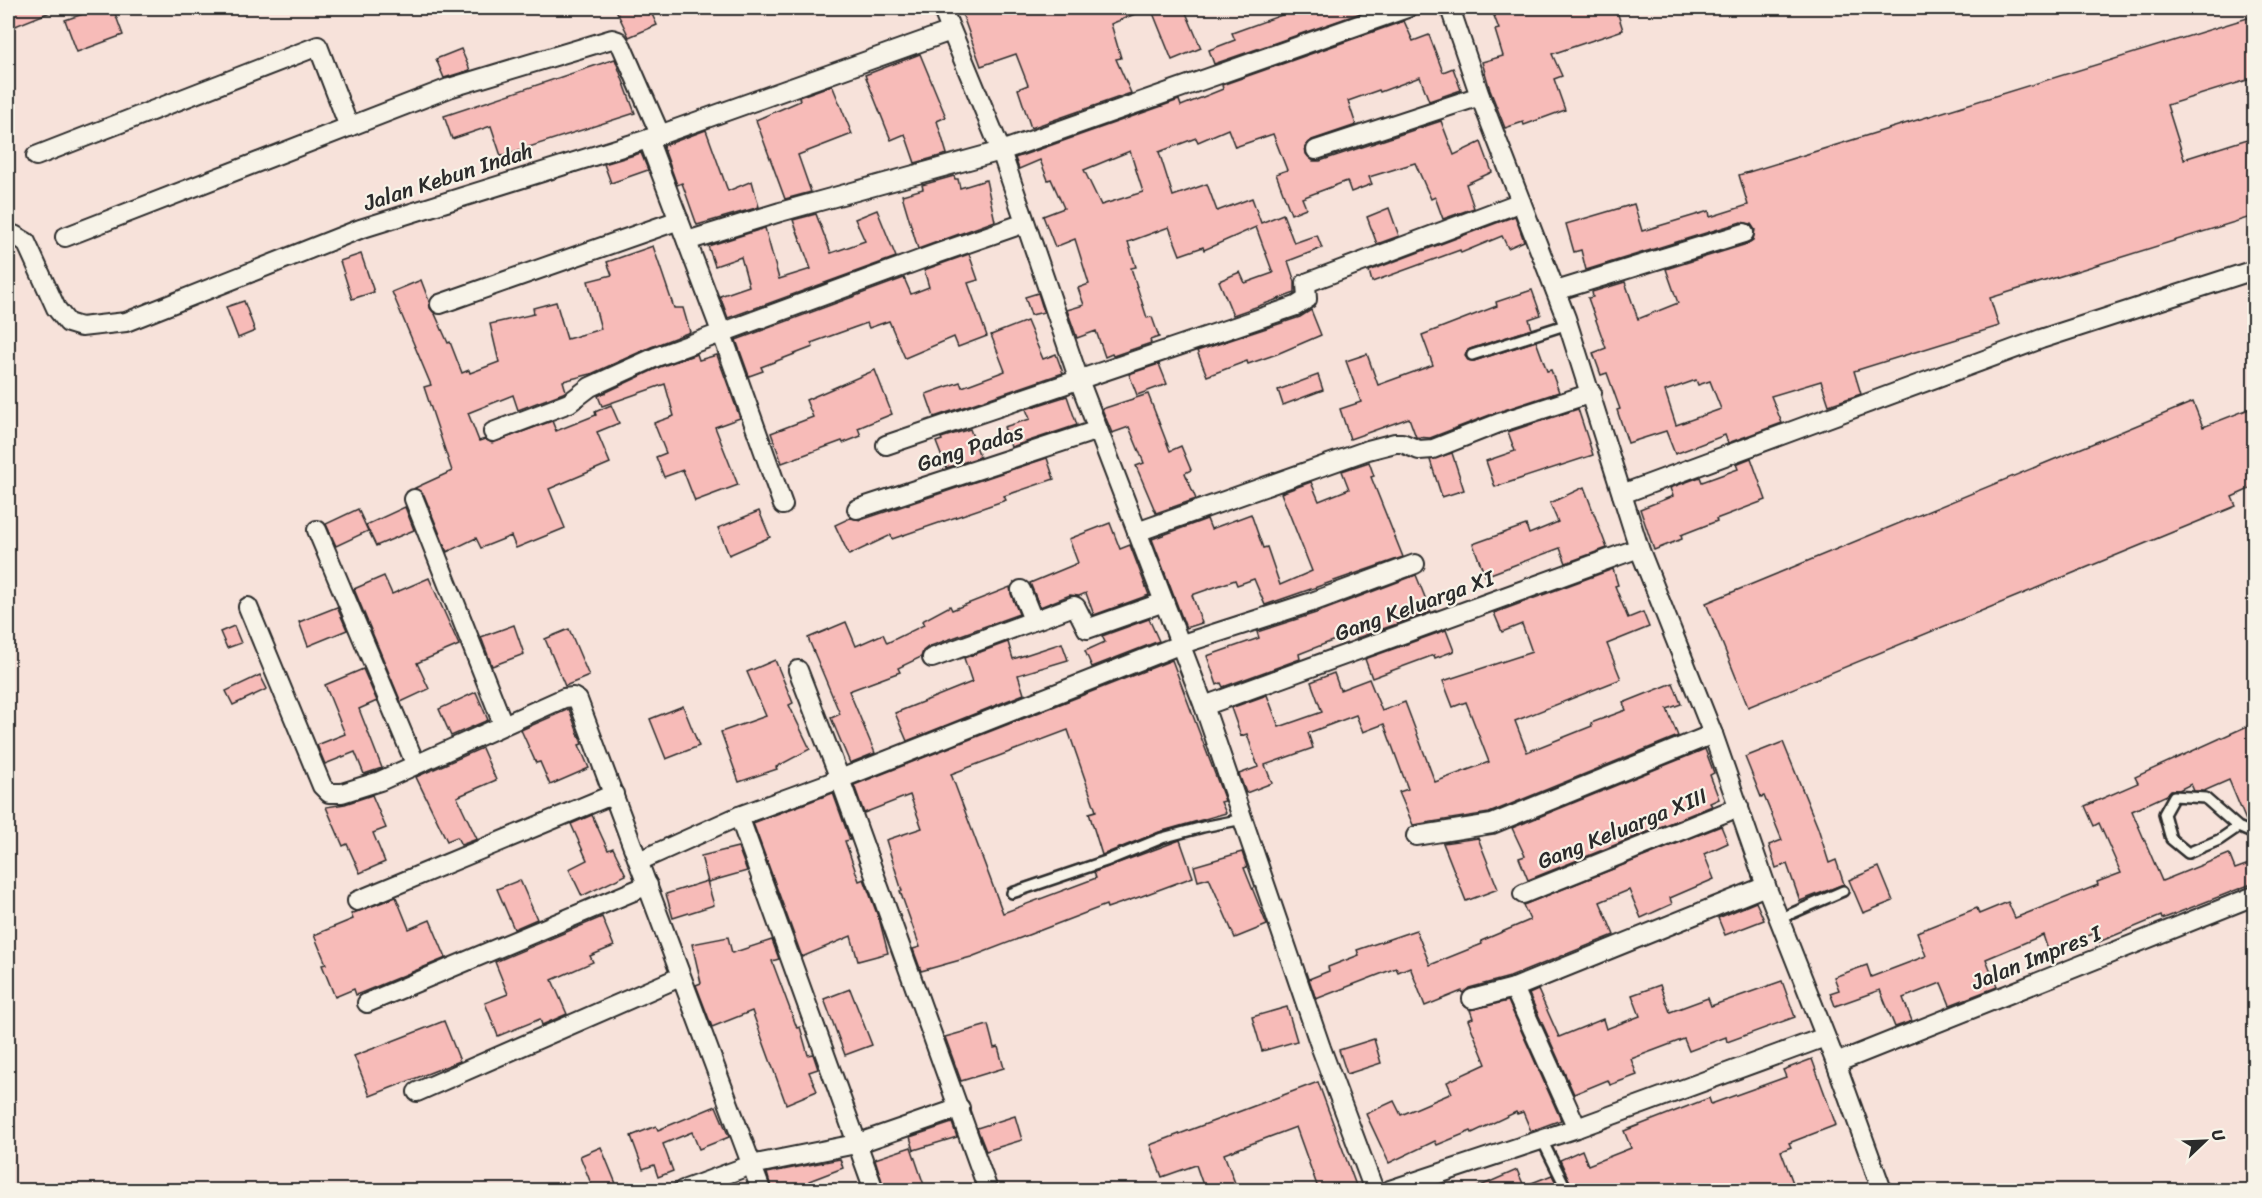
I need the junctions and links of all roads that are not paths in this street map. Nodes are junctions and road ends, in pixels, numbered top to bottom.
1 (942, 8) edge
2 (1407, 8) edge
3 (1450, 8) edge
4 (951, 31) junction
5 (1480, 96) junction
6 (349, 127) junction
7 (654, 136) junction
8 (1316, 150) dead end
9 (1001, 151) junction
10 (36, 156) dead end
11 (1521, 202) junction
12 (679, 220) junction
13 (1026, 223) junction
14 (1744, 233) dead end
15 (8, 236) edge
16 (65, 237) dead end
17 (687, 241) junction
18 (2254, 270) edge
19 (1556, 291) junction
20 (440, 304) dead end
21 (1568, 324) junction
22 (722, 334) junction
23 (1472, 355) dead end
24 (1079, 380) junction
25 (1592, 393) junction
26 (1098, 430) junction
27 (493, 432) dead end
28 (886, 445) dead end
29 (1622, 494) junction
30 (414, 499) dead end
31 (783, 505) dead end
32 (857, 509) dead end
33 (317, 530) dead end
34 (1137, 532) junction
35 (1639, 548) junction
36 (1414, 564) dead end
37 (1021, 590) dead end
38 (1164, 602) junction
39 (248, 607) dead end
40 (1033, 620) junction
41 (1179, 645) junction
42 (932, 658) dead end
43 (798, 670) dead end
44 (1204, 706) junction
45 (503, 724) junction
46 (1713, 734) junction
47 (415, 763) junction
48 (840, 779) junction
49 (614, 794) junction
50 (1739, 807) junction
51 (739, 816) junction
52 (1243, 819) junction
53 (2238, 826) junction
54 (2254, 834) edge
55 (1416, 836) dead end
56 (639, 861) junction
57 (648, 885) junction
58 (1766, 885) junction
59 (1843, 891) dead end
60 (1012, 893) dead end
61 (1523, 894) dead end
62 (2254, 896) edge
63 (357, 901) dead end
64 (1779, 918) junction
65 (680, 977) junction
66 (1514, 988) junction
67 (1472, 999) dead end
68 (367, 1004) dead end
69 (1825, 1037) junction
70 (1836, 1064) junction
71 (417, 1092) dead end
72 (960, 1108) junction
73 (1577, 1128) junction
74 (1542, 1140) junction
75 (856, 1144) junction
76 (751, 1165) junction
77 (683, 1191) edge
78 (761, 1191) edge
79 (874, 1191) edge
80 (988, 1191) edge
81 (1374, 1191) edge
82 (1390, 1191) edge
83 (1567, 1191) edge
84 (1882, 1191) edge

1 - 4 street
2 - 9 street
3 - 5 street
4 - 7 street, Jalan Kebun Indah
4 - 9 street
5 - 8 street
5 - 11 street
6 - 7 street
6 - 10 street
6 - 16 street
7 - 12 street
7 - 15 street, Jalan Kebun Indah
9 - 13 street
9 - 17 street
11 - 19 street
11 - 24 street
12 - 17 street
12 - 20 street
13 - 22 street
13 - 24 street
14 - 19 street
17 - 22 street
18 - 29 street
19 - 21 street
21 - 23 lane
21 - 25 street
22 - 27 street
22 - 31 street
24 - 26 street
24 - 28 street
25 - 29 street
25 - 34 street
26 - 32 street, Gang Padas
26 - 34 street
29 - 35 street
30 - 45 street
33 - 47 street
34 - 38 street
35 - 44 street, Gang Keluarga XI
35 - 46 street
36 - 41 street
37 - 40 street
38 - 40 street
38 - 41 street
39 - 47 street
40 - 42 street
41 - 44 street
41 - 48 street
43 - 48 street
44 - 52 street
45 - 47 street
45 - 49 street
46 - 50 street
46 - 55 street
48 - 51 street
48 - 72 street
49 - 56 street
49 - 63 street
50 - 58 street
50 - 61 street, Gang Keluarga XIII
51 - 56 street
51 - 75 street
52 - 60 lane
52 - 81 street
53 - 53 lane
53 - 54 lane
56 - 57 street
57 - 65 street
57 - 68 street
58 - 64 street
58 - 66 street
59 - 64 lane
62 - 70 street, Jalan Impres I
64 - 69 street
65 - 71 street
65 - 76 street
66 - 67 street
66 - 73 street
69 - 70 street
69 - 73 street
70 - 84 street
72 - 75 street
72 - 80 street
73 - 74 street
74 - 82 street
74 - 83 lane
75 - 76 street
75 - 79 street
76 - 77 street
76 - 78 street

